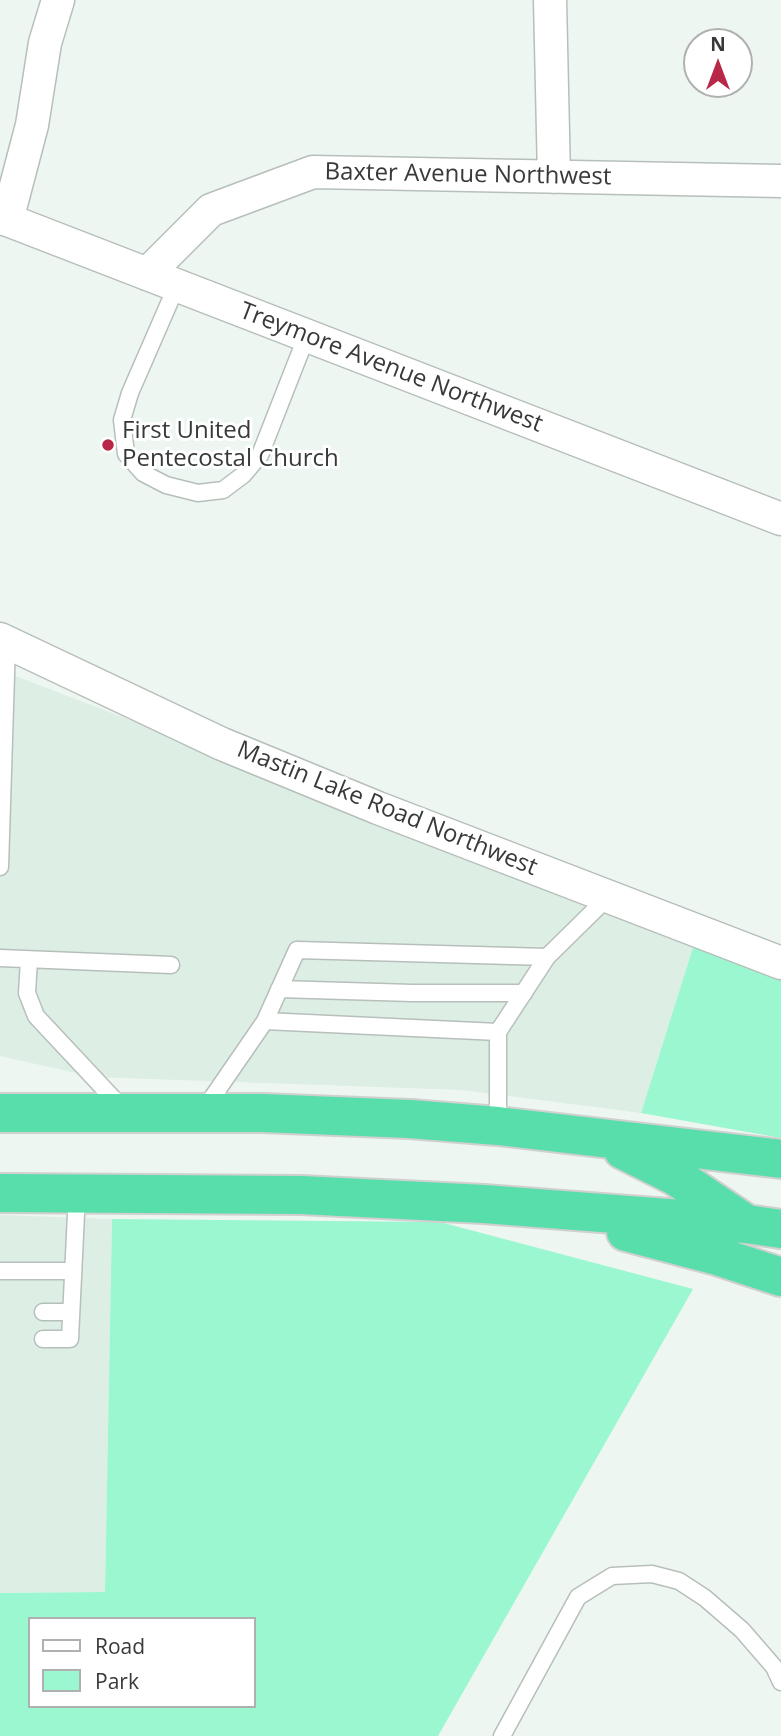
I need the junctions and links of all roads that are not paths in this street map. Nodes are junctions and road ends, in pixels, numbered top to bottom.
1 (58, 0) edge
2 (550, 0) edge
3 (554, 177) junction
4 (781, 181) edge
5 (4, 219) edge
6 (147, 274) junction
7 (177, 285) junction
8 (307, 335) junction
9 (781, 519) edge
10 (4, 641) edge
11 (0, 859) edge
12 (0, 867) edge
13 (609, 896) junction
14 (547, 957) junction
15 (0, 958) edge
16 (30, 960) junction
17 (781, 963) edge
18 (171, 965) dead end
19 (279, 989) junction
20 (524, 993) junction
21 (265, 1021) junction
22 (498, 1032) junction
23 (0, 1113) edge
24 (127, 1113) junction
25 (202, 1113) junction
26 (498, 1126) junction
27 (590, 1136) junction
28 (781, 1158) edge
29 (0, 1193) edge
30 (77, 1193) junction
31 (484, 1204) junction
32 (764, 1226) edge
33 (781, 1248) edge
34 (0, 1271) edge
35 (73, 1271) junction
36 (781, 1277) edge
37 (43, 1312) dead end
38 (71, 1312) junction
39 (43, 1339) dead end
40 (781, 1682) edge
41 (502, 1736) edge

1 - 5 street
2 - 3 street
3 - 4 street, Baxter Avenue Northwest
3 - 6 street, Baxter Avenue Northwest
5 - 6 street, Treymore Avenue Northwest
6 - 7 street, Treymore Avenue Northwest
7 - 8 street, Treymore Avenue Northwest
7 - 8 lane
8 - 9 street, Treymore Avenue Northwest
10 - 11 lane
10 - 13 street, Mastin Lake Road Northwest
11 - 12 lane
13 - 14 lane
13 - 17 street, Mastin Lake Road Northwest
14 - 19 lane
14 - 20 lane
15 - 16 lane
16 - 18 lane
16 - 24 lane
19 - 20 lane
19 - 21 lane
20 - 22 lane
21 - 22 lane
21 - 25 lane
22 - 26 lane
23 - 24 highway
24 - 25 highway
25 - 26 highway
26 - 27 highway
27 - 28 highway
27 - 32 highway
29 - 30 highway
30 - 31 highway
30 - 35 lane
31 - 32 highway
31 - 36 highway
32 - 33 highway
34 - 35 lane
35 - 38 lane
37 - 38 lane
38 - 39 lane
40 - 41 lane

